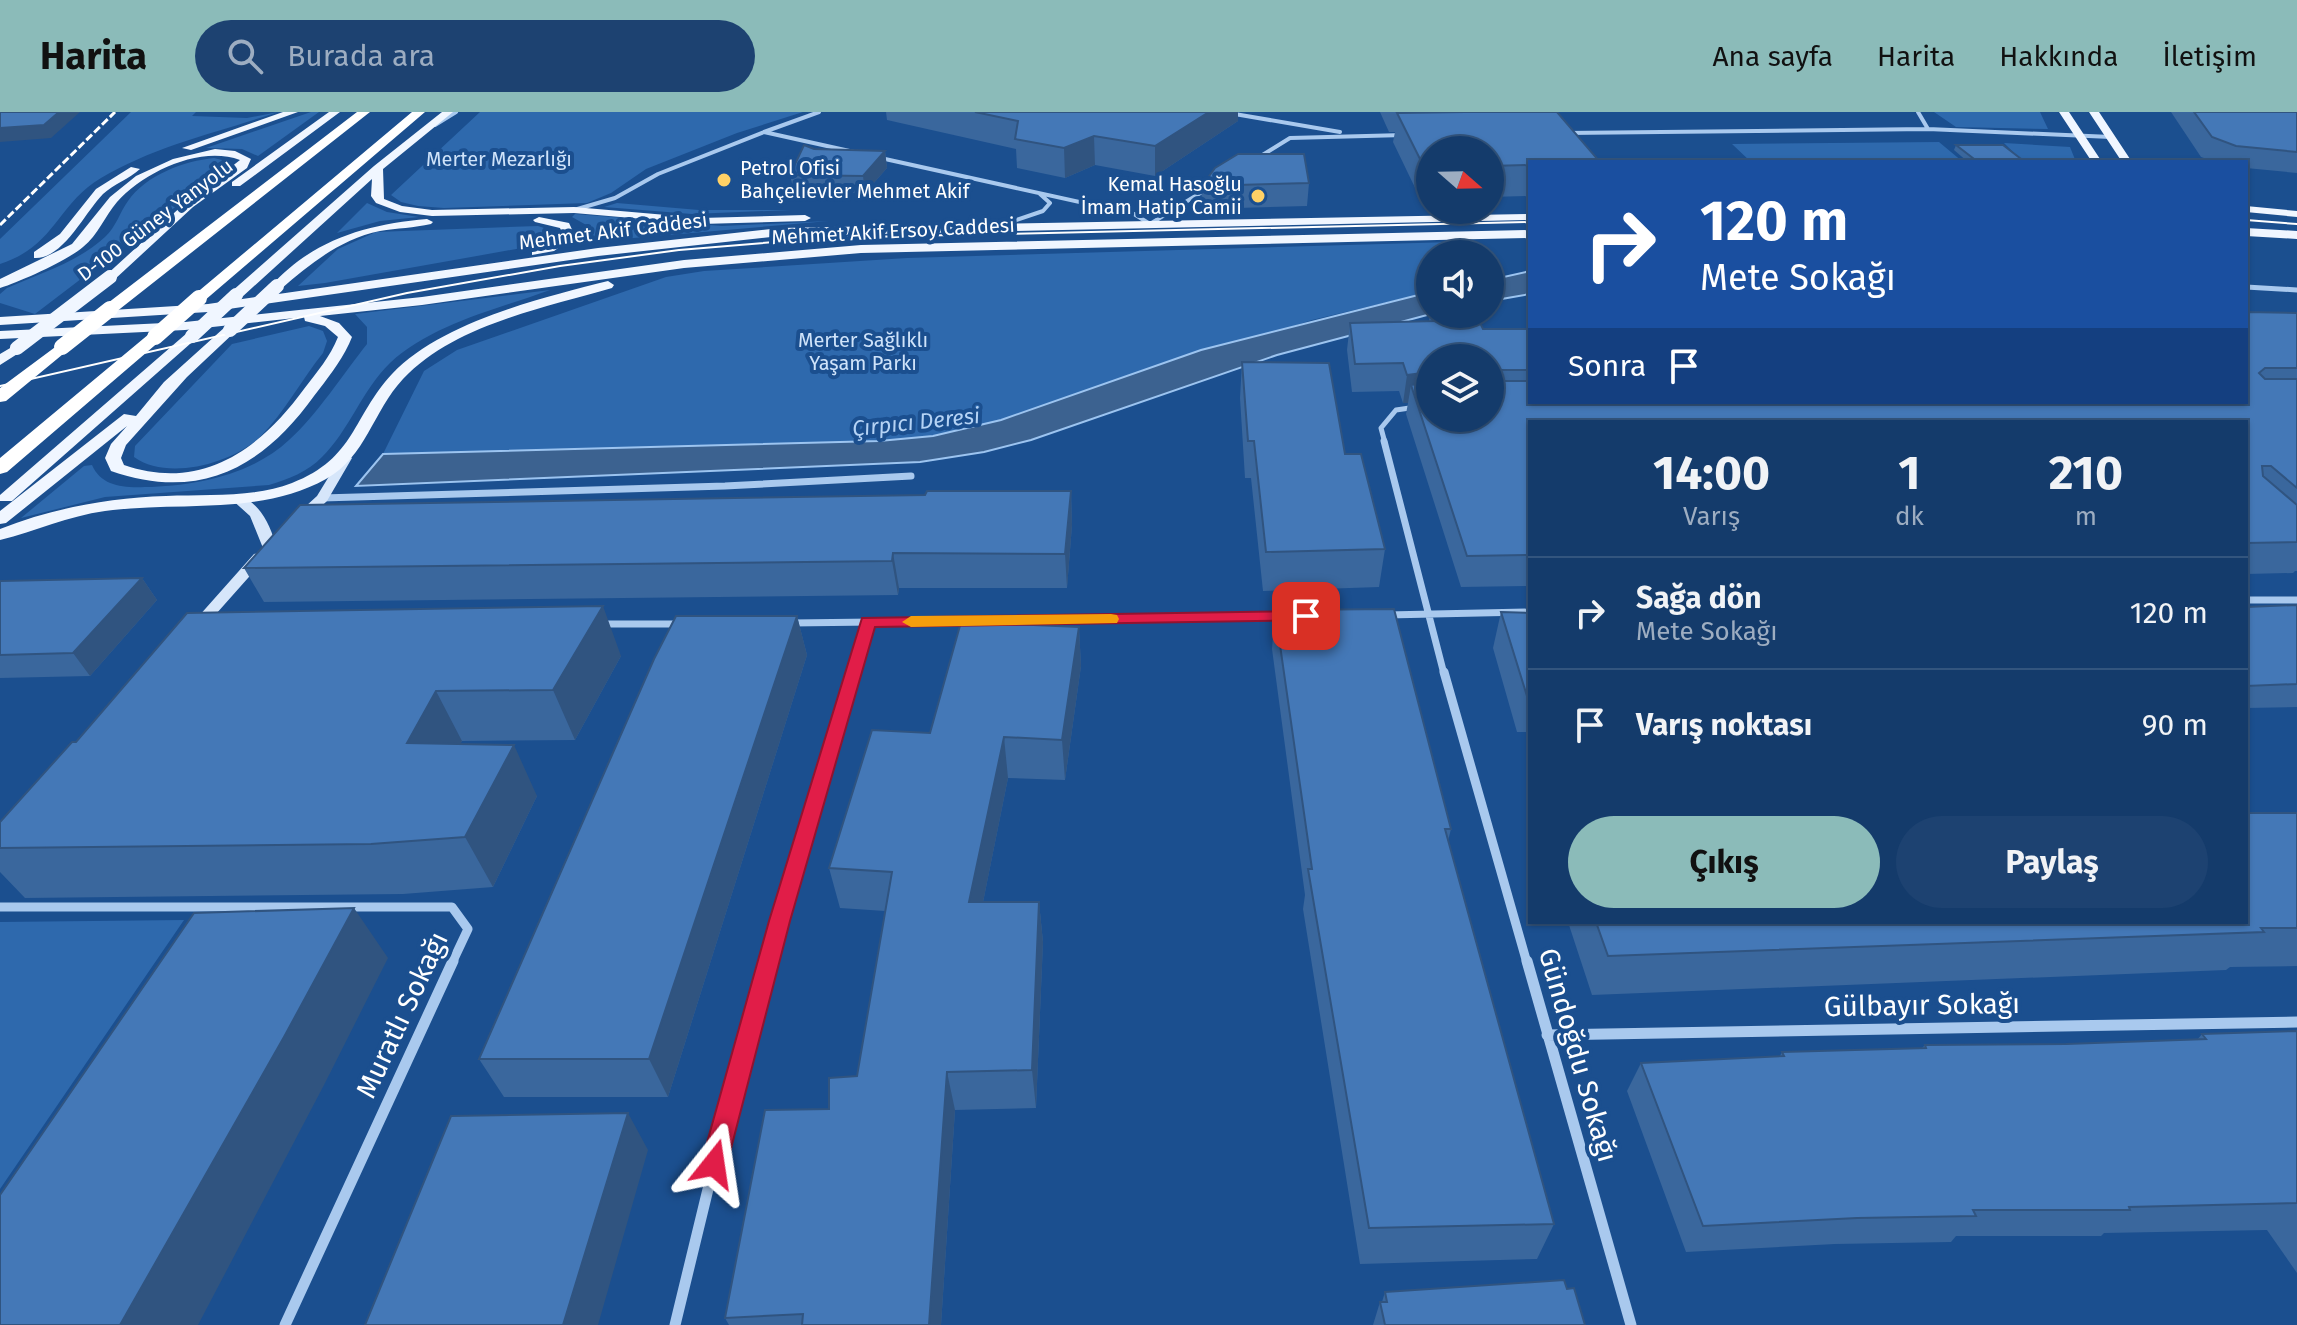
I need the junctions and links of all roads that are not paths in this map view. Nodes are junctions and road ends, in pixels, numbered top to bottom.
1 (293, 112) edge
2 (335, 112) edge
3 (364, 112) edge
4 (419, 112) edge
5 (448, 112) edge
6 (456, 112) edge
7 (819, 112) edge
8 (1223, 112) edge
9 (1918, 112) edge
10 (2064, 112) edge
11 (2094, 112) edge
12 (1928, 129) junction
13 (764, 132) junction
14 (1551, 133) edge
15 (2078, 133) junction
16 (1410, 135) edge
17 (1363, 136) junction
18 (2111, 137) junction
19 (411, 140) junction
20 (856, 152) edge
21 (871, 156) edge
22 (2096, 160) edge
23 (2126, 160) edge
24 (1251, 161) edge
25 (378, 168) junction
26 (1213, 185) edge
27 (1039, 193) junction
28 (350, 194) junction
29 (2248, 209) edge
30 (574, 210) junction
31 (2297, 214) edge
32 (817, 217) dead end
33 (859, 217) dead end
34 (1528, 217) edge
35 (973, 226) junction
36 (999, 226) junction
37 (2248, 232) edge
38 (1528, 234) edge
39 (2297, 235) edge
40 (684, 264) junction
41 (0, 271) edge
42 (459, 273) junction
43 (110, 277) junction
44 (0, 284) edge
45 (277, 286) junction
46 (2248, 287) edge
47 (2297, 290) edge
48 (0, 311) edge
49 (262, 317) junction
50 (39, 320) junction
51 (0, 321) edge
52 (0, 335) edge
53 (0, 361) edge
54 (180, 376) junction
55 (0, 397) edge
56 (1416, 407) edge
57 (346, 458) junction
58 (0, 468) edge
59 (911, 476) dead end
60 (237, 498) junction
61 (322, 498) junction
62 (0, 503) edge
63 (0, 519) edge
64 (0, 535) edge
65 (280, 538) junction
66 (2248, 600) edge
67 (2297, 600) edge
68 (1528, 612) edge
69 (1427, 614) junction
70 (1381, 615) edge
71 (1291, 616) edge
72 (868, 622) junction
73 (780, 623) edge
74 (588, 624) edge
75 (693, 624) edge
76 (178, 647) edge
77 (0, 907) edge
78 (206, 909) junction
79 (198, 922) edge
80 (2297, 1022) edge
81 (1547, 1035) junction
82 (285, 1325) edge
83 (675, 1325) edge
84 (1631, 1325) edge

1 - 41 main road
2 - 43 main road, D-100 Güney Yanyolu
3 - 55 highway, bridge
4 - 58 highway, bridge
5 - 19 main road
6 - 19 street
7 - 13 street
8 - 17 street
9 - 12 street
10 - 15 main road
11 - 18 main road
12 - 14 street
12 - 15 street
13 - 20 street
13 - 30 street
15 - 18 street
15 - 22 main road
16 - 17 street
17 - 24 street
18 - 23 main road
19 - 25 main road
21 - 27 street
25 - 28 main road
25 - 30 main road
26 - 27 street
27 - 36 street
28 - 45 main road
28 - 62 main road, bridge
29 - 31 main road
30 - 32 main road
33 - 35 main road
34 - 36 main road, Mehmet Akif Caddesi
35 - 36 main road, Mehmet Akif Caddesi
35 - 42 main road, Mehmet Akif Caddesi
37 - 39 main road
38 - 40 main road, Mehmet Akif Ersoy Caddesi
40 - 49 main road, Mehmet Akif Ersoy Caddesi
40 - 57 main road
42 - 45 main road
42 - 50 main road, Mehmet Akif Caddesi
43 - 44 main road
43 - 53 main road, D-100 Güney Yanyolu, bridge
45 - 54 main road, bridge
46 - 47 street
48 - 50 main road
49 - 52 main road
49 - 54 main road
50 - 51 main road
54 - 63 main road
56 - 69 street, Gündoğdu Sokağı
57 - 60 main road
57 - 61 main road
59 - 61 street
60 - 64 main road
60 - 65 main road
61 - 65 main road
65 - 76 main road
66 - 67 street
68 - 69 street
69 - 70 street
69 - 81 street, Gündoğdu Sokağı
71 - 72 street
72 - 73 street
72 - 83 street
74 - 75 street
77 - 78 street, Muratlı Sokağı
78 - 79 street
78 - 82 street, Muratlı Sokağı
80 - 81 street, Gülbayır Sokağı
81 - 84 street, Gündoğdu Sokağı

